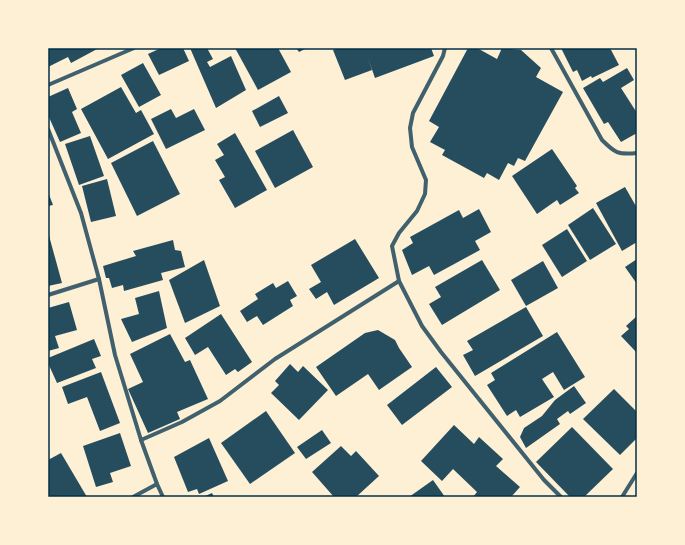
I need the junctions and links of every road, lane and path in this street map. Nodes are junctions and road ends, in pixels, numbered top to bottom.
1 (134, 48) edge
2 (445, 48) edge
3 (551, 48) edge
4 (48, 85) edge
5 (48, 129) edge
6 (637, 153) edge
7 (99, 279) junction
8 (399, 280) junction
9 (48, 295) edge
10 (141, 440) junction
11 (637, 473) edge
12 (157, 484) junction
13 (133, 497) edge
14 (163, 497) edge
15 (561, 497) edge
16 (622, 497) edge

1 - 4 street
2 - 8 street
3 - 6 street
5 - 7 street
7 - 9 street
7 - 10 street
8 - 10 street
8 - 15 street
10 - 12 street
11 - 16 street
12 - 13 street
12 - 14 street

